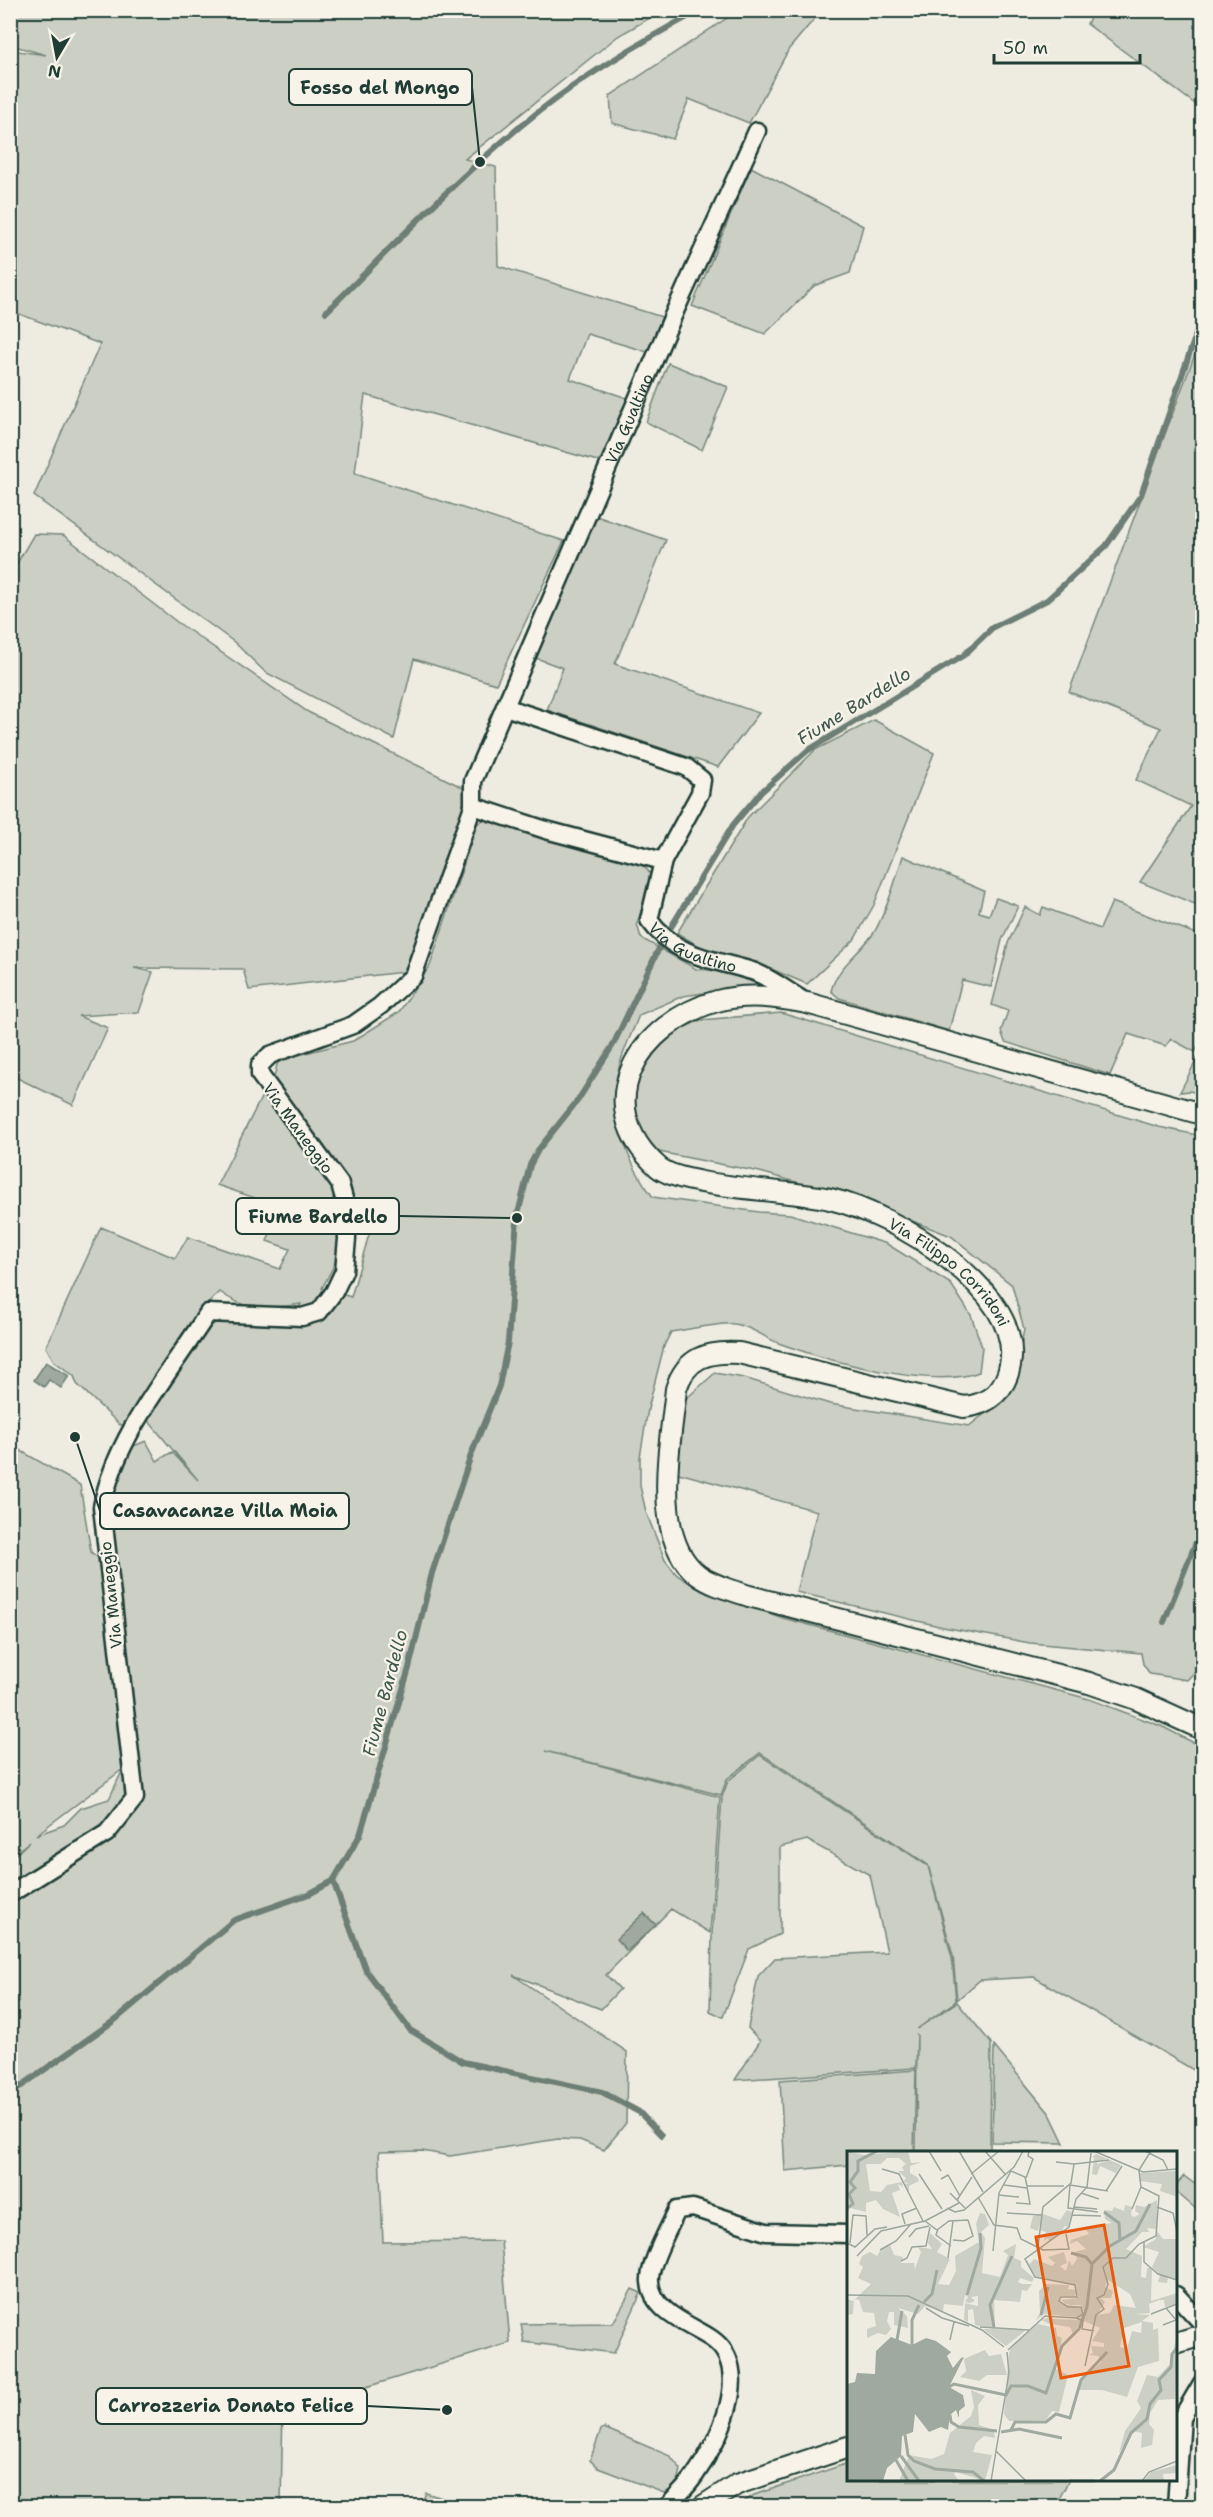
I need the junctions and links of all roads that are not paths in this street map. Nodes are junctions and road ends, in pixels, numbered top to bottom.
1 (757, 131) dead end
2 (505, 707) junction
3 (473, 806) junction
4 (663, 861) junction
5 (807, 1003) junction
6 (1203, 1114) edge
7 (1203, 1729) edge
8 (10, 1894) edge
9 (847, 2234) edge
10 (1177, 2296) edge
11 (1203, 2323) edge
12 (1203, 2335) edge
13 (1177, 2343) edge
14 (1203, 2383) edge
15 (847, 2448) edge
16 (668, 2506) edge
17 (703, 2506) edge
18 (1176, 2506) edge

1 - 2 street, Via Gualtino
2 - 3 street, Via Gualtino
2 - 4 street, Via Gualtino
3 - 4 street
3 - 8 street, Via Maneggio
4 - 5 street, Via Gualtino
5 - 6 street, Via Filippo Corridoni
5 - 7 street, Via Filippo Corridoni
9 - 16 street
10 - 11 street
12 - 13 street
14 - 18 street
15 - 17 street

